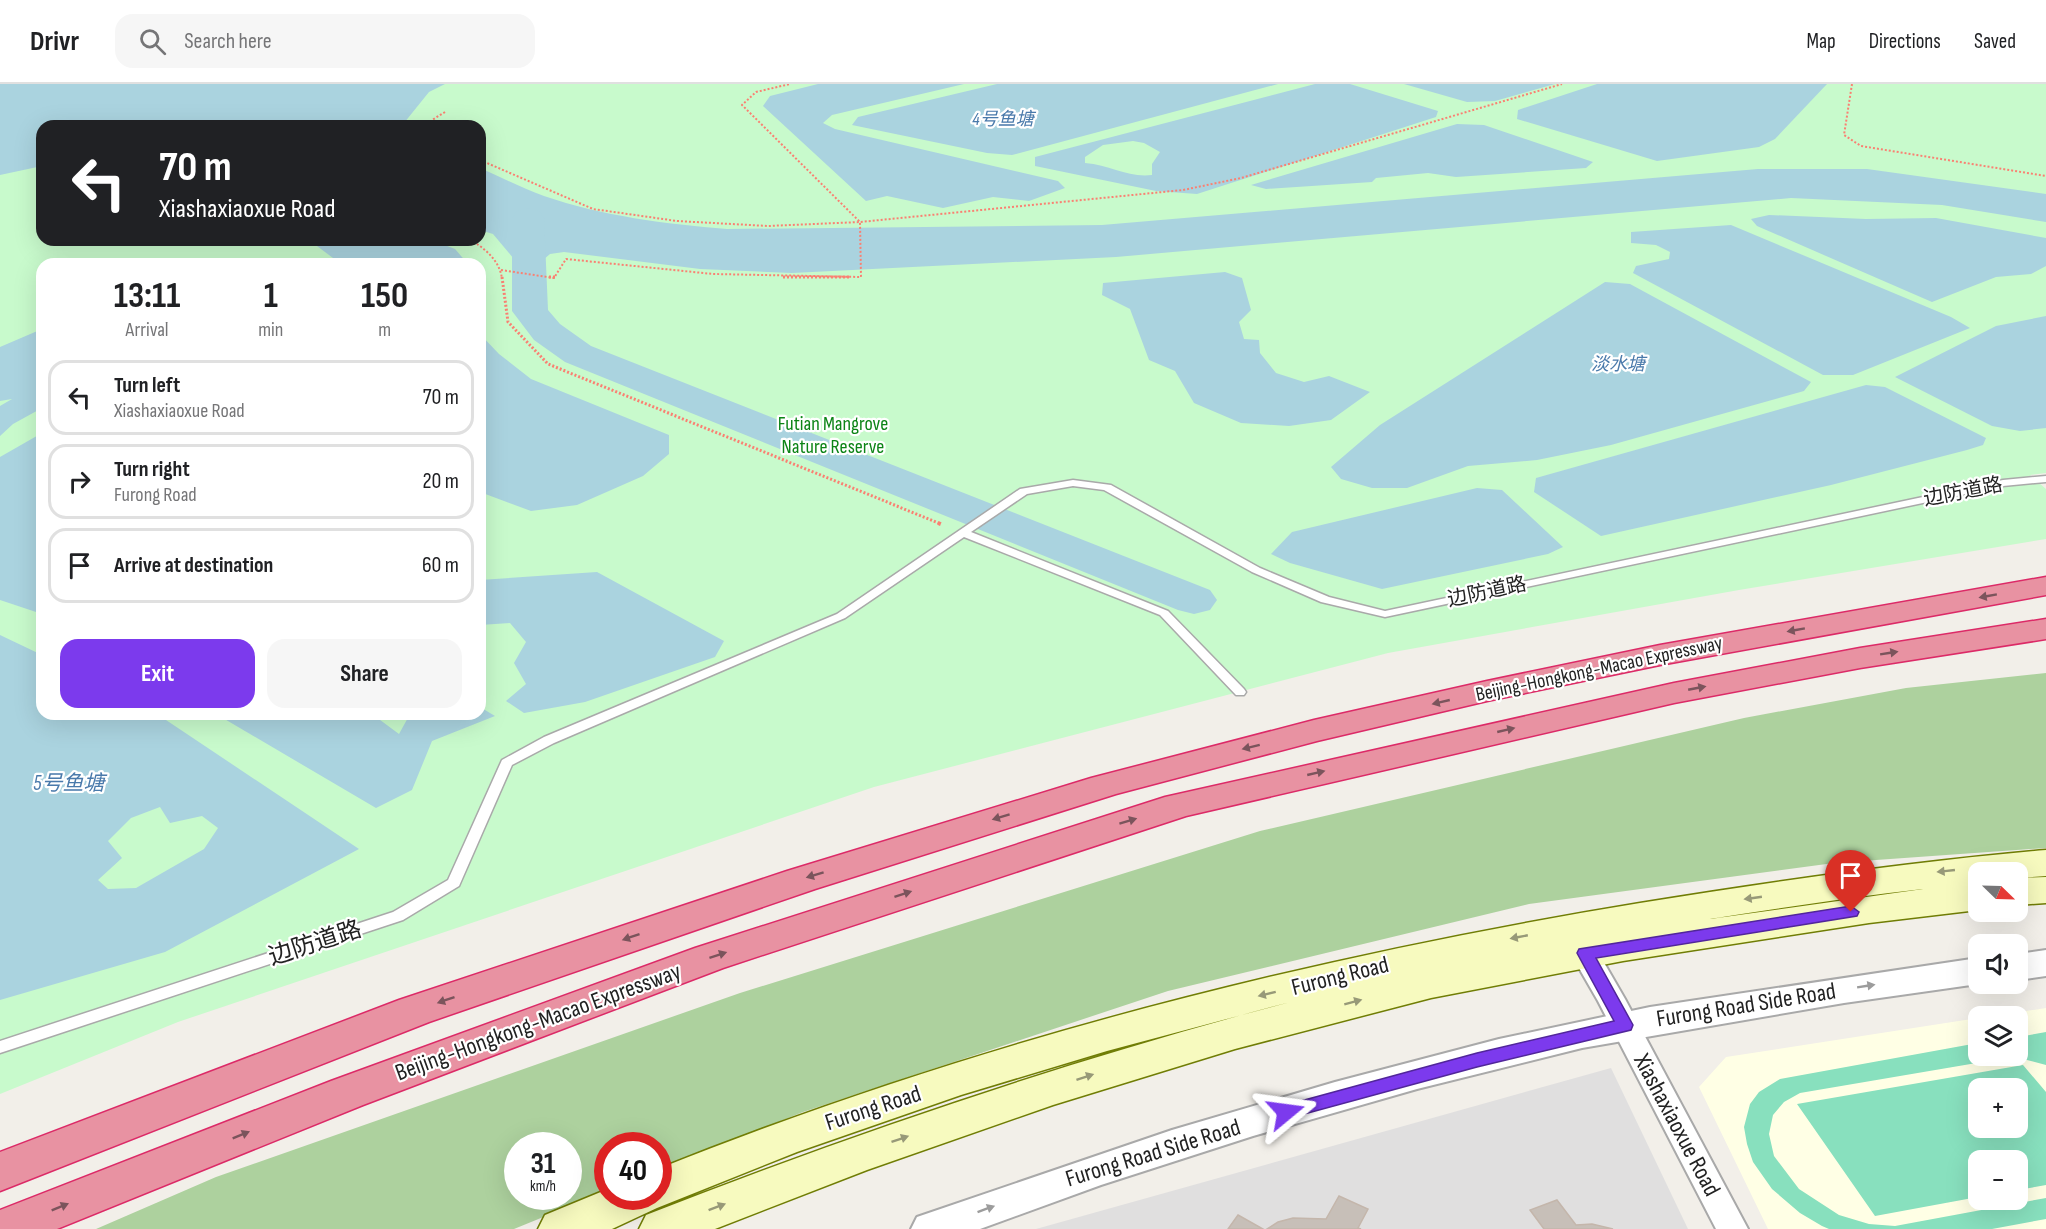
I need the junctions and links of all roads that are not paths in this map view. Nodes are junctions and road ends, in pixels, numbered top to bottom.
1 (2046, 479) edge
2 (963, 533) junction
3 (2044, 586) edge
4 (2046, 629) edge
5 (1240, 692) dead end
6 (2046, 863) edge
7 (2046, 890) edge
8 (2028, 891) edge
9 (1968, 897) edge
10 (1577, 941) junction
11 (2046, 963) edge
12 (2028, 966) edge
13 (1968, 972) edge
14 (1624, 1025) junction
15 (0, 1047) edge
16 (0, 1172) edge
17 (672, 1184) edge
18 (608, 1210) edge
19 (5, 1229) edge
20 (562, 1229) edge
21 (663, 1229) edge
22 (932, 1229) edge
23 (1732, 1229) edge

1 - 2 lane, 边防道路
2 - 5 lane
2 - 15 lane, 边防道路
3 -> 16 highway, Beijing-Hongkong-Macao Expressway
19 -> 4 highway, Beijing-Hongkong-Macao Expressway
6 -> 10 main road, Furong Road
7 - 8 main road
9 - 10 main road, Furong Road
10 - 14 street, Xiashaxiaoxue Road
10 -> 17 main road, Furong Road
21 -> 10 main road, Furong Road
11 - 12 street
14 -> 13 street, Furong Road Side Road
22 -> 14 street, Furong Road Side Road
14 - 23 street, Xiashaxiaoxue Road
18 - 20 main road

